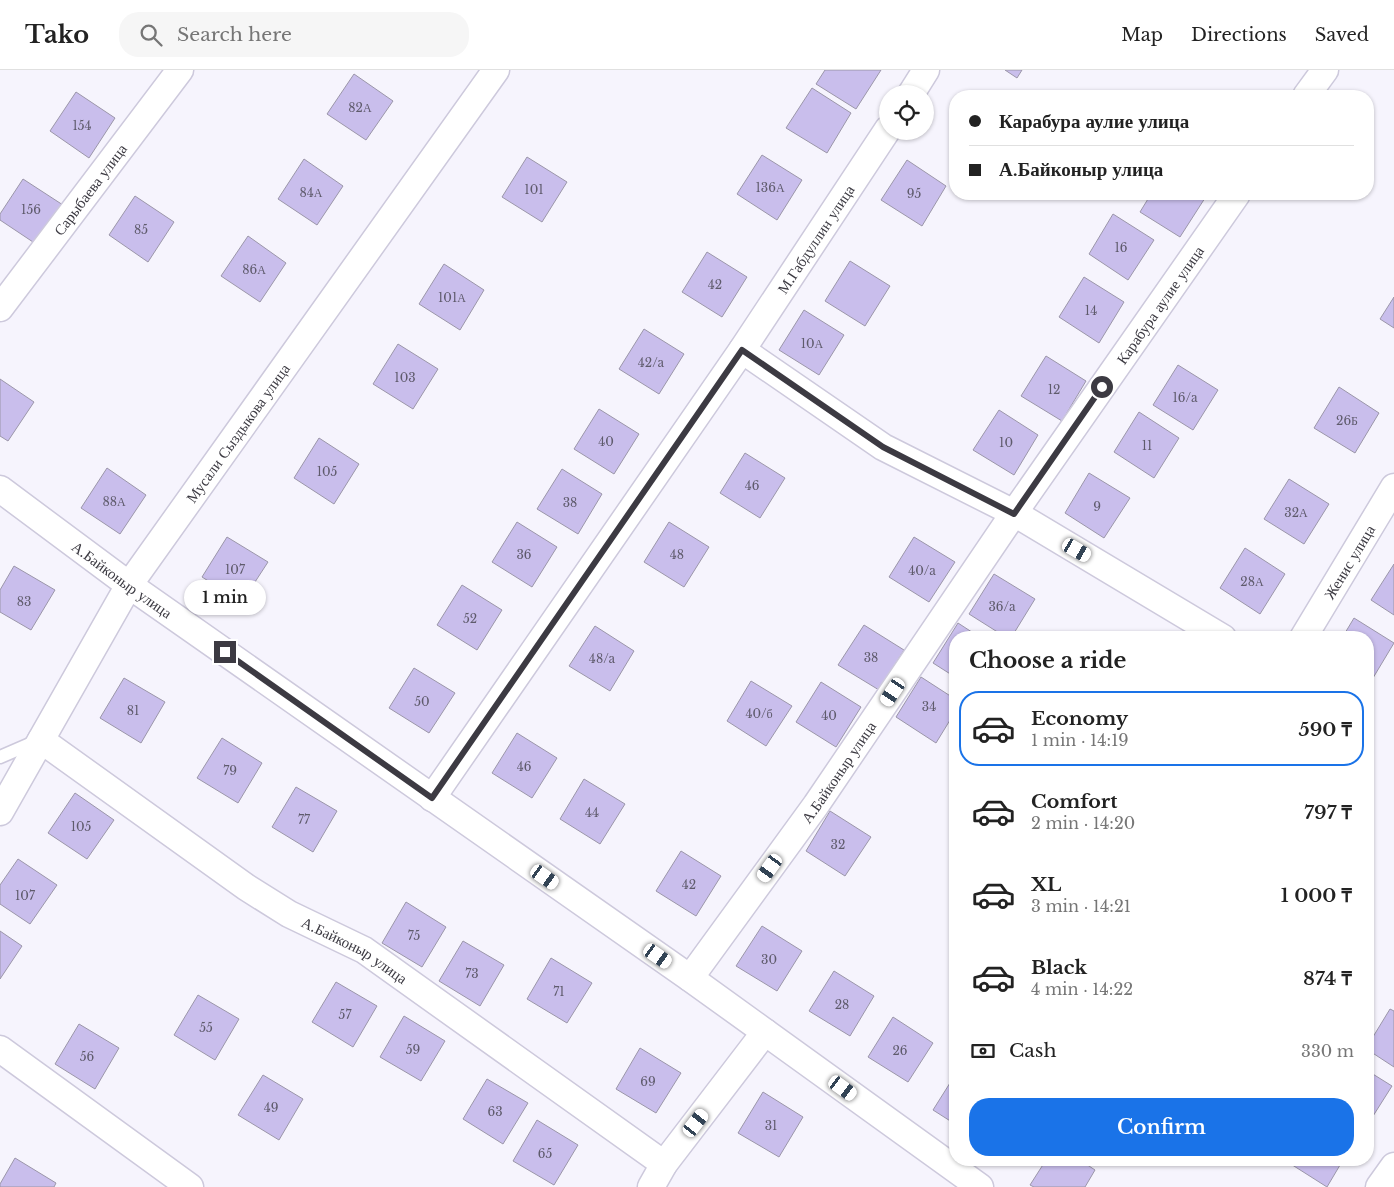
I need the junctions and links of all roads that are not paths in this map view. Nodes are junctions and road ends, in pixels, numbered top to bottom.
1 (180, 70) edge
2 (496, 70) edge
3 (926, 70) edge
4 (1325, 70) edge
5 (917, 85) edge
6 (1310, 90) edge
7 (881, 140) edge
8 (1233, 200) edge
9 (0, 308) edge
10 (742, 350) junction
11 (0, 489) edge
12 (1390, 503) edge
13 (1014, 514) junction
14 (129, 585) junction
15 (1211, 631) edge
16 (1308, 631) edge
17 (41, 740) junction
18 (0, 757) edge
19 (432, 798) junction
20 (0, 812) edge
21 (690, 978) junction
22 (765, 1032) junction
23 (0, 1049) edge
24 (949, 1162) edge
25 (664, 1164) junction
26 (954, 1166) edge
27 (1394, 1166) edge
28 (971, 1178) edge
29 (190, 1187) edge
30 (651, 1187) edge
31 (1379, 1187) edge

1 - 9 street, Сарыбаева улица
2 - 14 street, Мусали Сыздыкова улица
3 - 5 street
4 - 6 street
7 - 10 street, М.Габдуллин улица
8 - 13 street, Карабура аулие улица
10 - 13 street
10 - 19 street
11 - 14 street, А.Байконыр улица
12 - 16 street, Женис улица
13 - 15 street
13 - 21 street, А.Байконыр улица
14 - 17 street, Мусали Сыздыкова улица
14 - 19 street, А.Байконыр улица
17 - 18 lane
17 - 20 street, Мусали Сыздыкова улица
17 - 25 street, А.Байконыр улица
19 - 21 street, А.Байконыр улица
21 - 22 street, А.Байконыр улица
22 - 24 street, А.Байконыр улица
22 - 25 street
23 - 29 street
25 - 30 street
26 - 28 street, А.Байконыр улица
27 - 31 street

